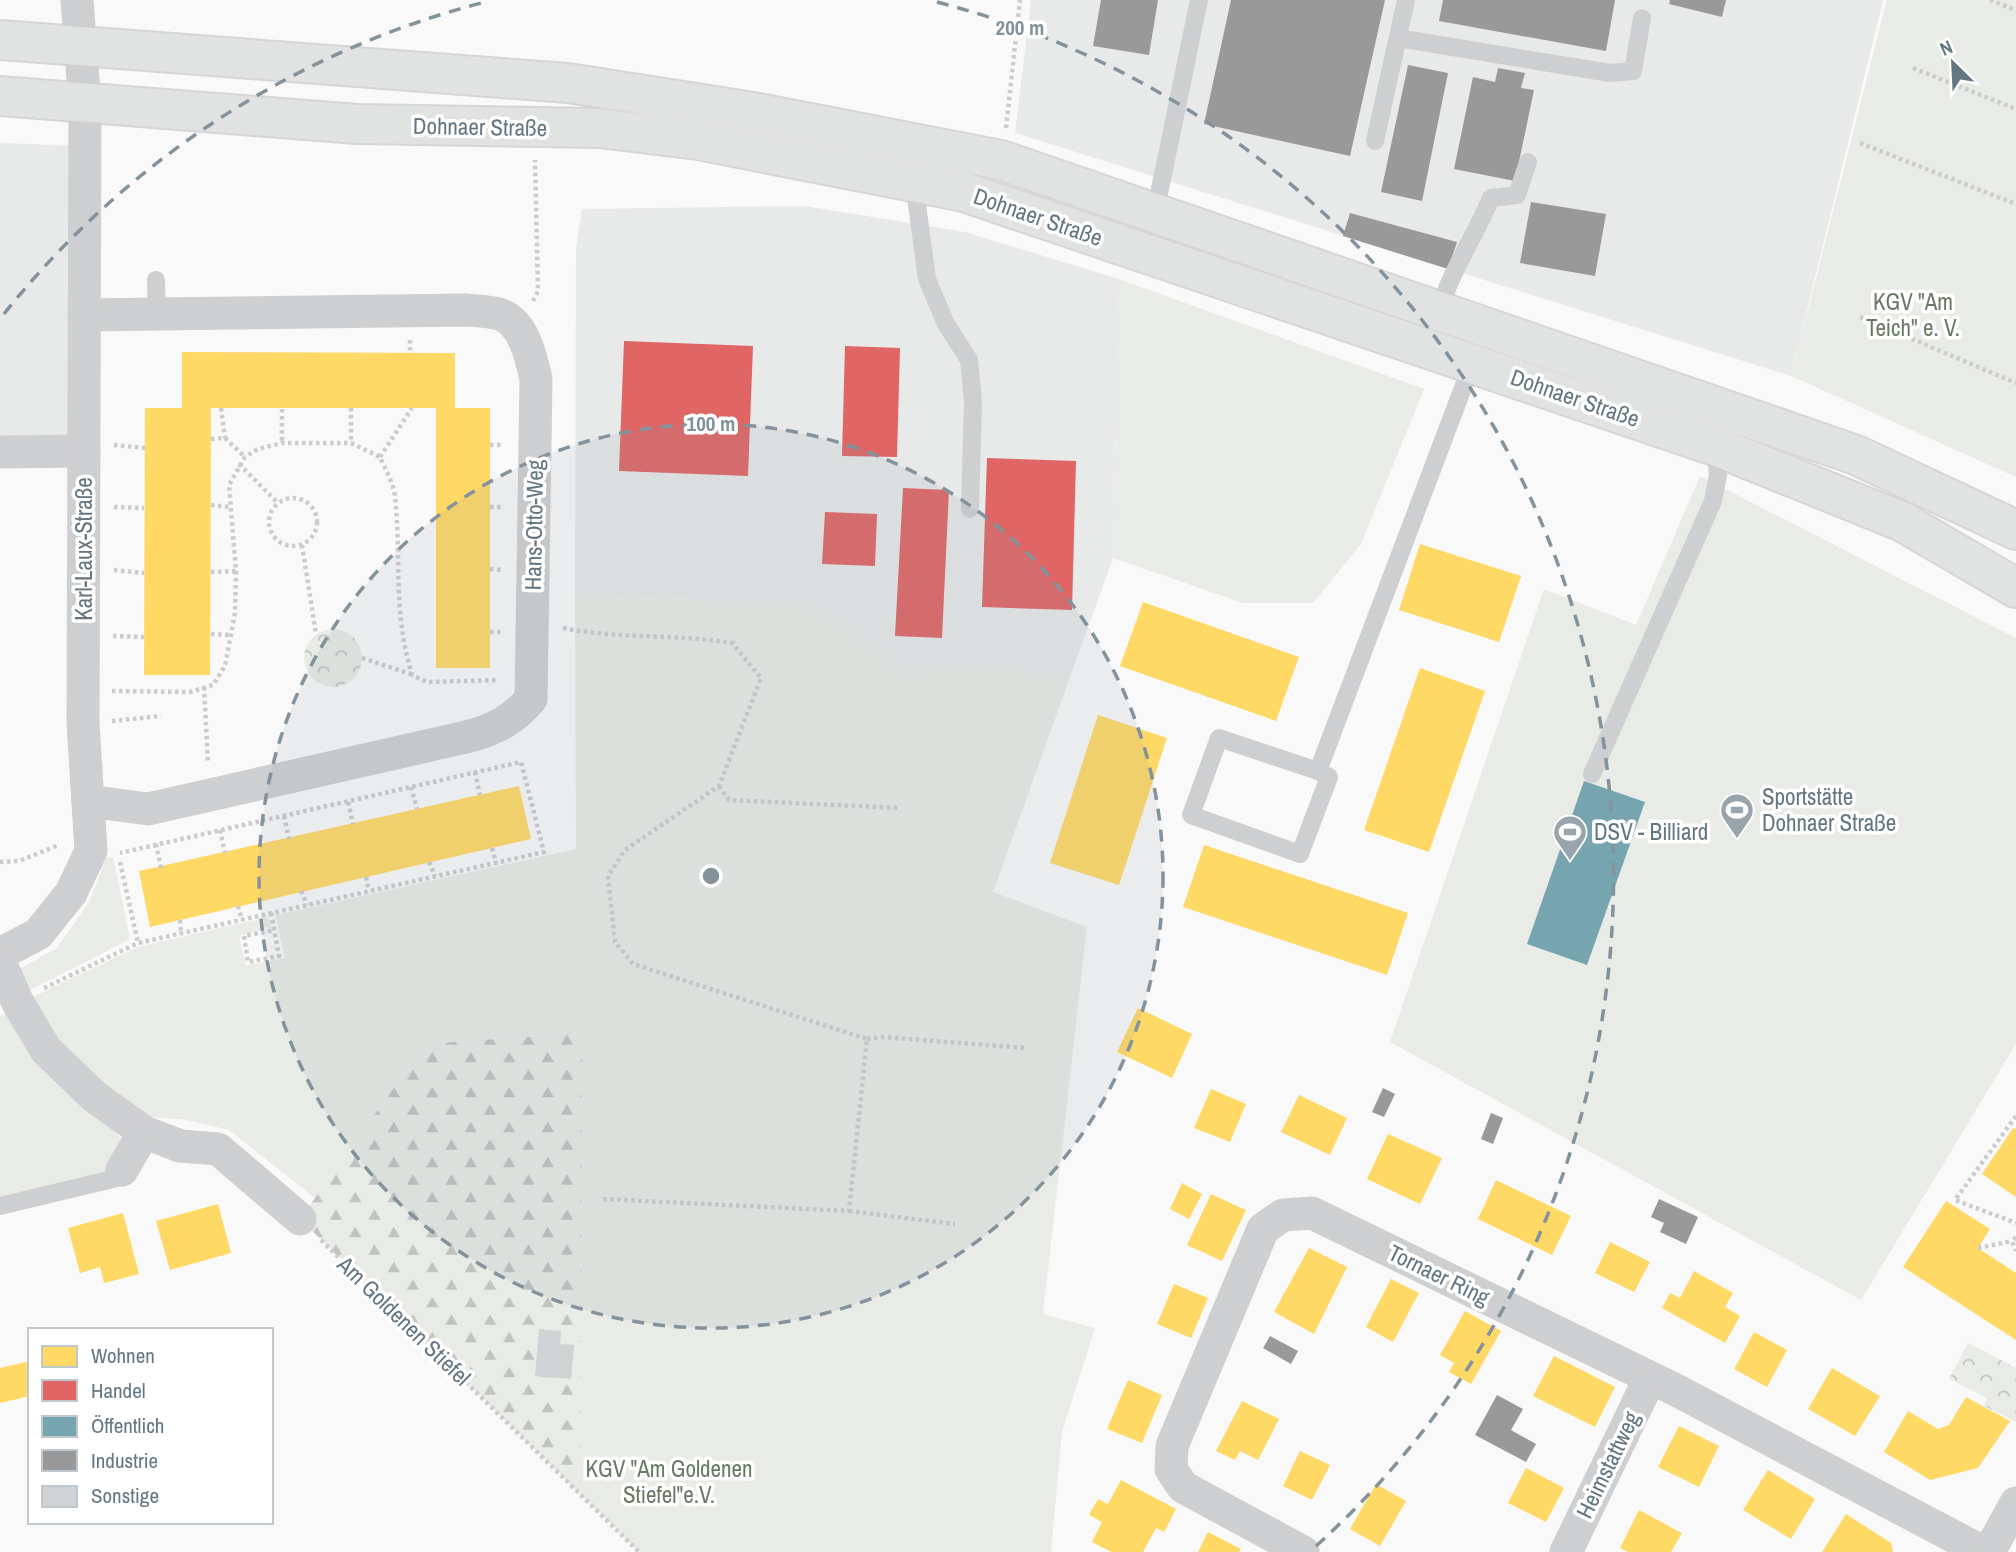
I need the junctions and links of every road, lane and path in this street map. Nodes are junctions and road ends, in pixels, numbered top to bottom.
1 (78, 0) edge
2 (1020, 0) edge
3 (1199, 0) edge
4 (1406, 0) edge
5 (1990, 0) edge
6 (2016, 10) edge
7 (1642, 18) dead end
8 (1398, 38) junction
9 (0, 40) edge
10 (81, 46) junction
11 (1913, 68) dead end
12 (0, 96) edge
13 (85, 105) junction
14 (2016, 109) edge
15 (532, 128) junction
16 (1375, 141) dead end
17 (1860, 143) dead end
18 (1001, 160) junction
19 (1528, 162) dead end
20 (914, 182) junction
21 (2016, 204) edge
22 (1155, 213) junction
23 (156, 280) dead end
24 (1439, 311) junction
25 (157, 314) junction
26 (84, 315) junction
27 (1860, 317) dead end
28 (519, 330) junction
29 (410, 340) dead end
30 (410, 353) dead end
31 (1472, 364) junction
32 (2016, 383) edge
33 (221, 408) dead end
34 (351, 408) dead end
35 (412, 408) dead end
36 (282, 409) dead end
37 (225, 438) junction
38 (211, 439) dead end
39 (282, 443) junction
40 (351, 443) junction
41 (1715, 446) junction
42 (145, 447) dead end
43 (98, 448) junction
44 (0, 452) edge
45 (245, 457) junction
46 (380, 457) junction
47 (239, 464) junction
48 (278, 503) junction
49 (211, 505) dead end
50 (124, 507) dead end
51 (229, 507) junction
52 (144, 508) dead end
53 (970, 509) dead end
54 (2016, 530) edge
55 (302, 545) junction
56 (236, 571) junction
57 (211, 572) dead end
58 (2016, 588) edge
59 (532, 623) junction
60 (211, 634) dead end
61 (316, 634) dead end
62 (229, 635) junction
63 (362, 658) dead end
64 (412, 675) junction
65 (503, 680) dead end
66 (204, 687) junction
67 (83, 707) junction
68 (161, 716) dead end
69 (207, 744) dead end
70 (1318, 771) junction
71 (1592, 774) dead end
72 (719, 786) junction
73 (411, 787) junction
74 (900, 808) dead end
75 (417, 809) dead end
76 (89, 814) junction
77 (284, 816) junction
78 (220, 830) junction
79 (289, 839) dead end
80 (156, 844) junction
81 (492, 848) dead end
82 (225, 853) dead end
83 (0, 862) edge
84 (429, 862) dead end
85 (496, 862) junction
86 (161, 868) dead end
87 (435, 876) junction
88 (366, 877) dead end
89 (302, 891) dead end
90 (369, 891) junction
91 (307, 905) junction
92 (238, 906) dead end
93 (271, 913) junction
94 (180, 920) dead end
95 (242, 920) junction
96 (275, 930) junction
97 (181, 934) junction
98 (138, 943) junction
99 (0, 954) edge
100 (0, 962) edge
101 (17, 1000) junction
102 (867, 1039) junction
103 (1026, 1048) dead end
104 (2016, 1116) edge
105 (144, 1132) junction
106 (122, 1170) joint
107 (603, 1199) dead end
108 (0, 1206) edge
109 (849, 1211) junction
110 (300, 1219) joint
111 (2016, 1223) edge
112 (955, 1224) dead end
113 (2014, 1239) edge
114 (1978, 1248) dead end
115 (2016, 1251) edge
116 (1650, 1378) junction
117 (2016, 1503) edge
118 (639, 1552) edge
119 (1303, 1552) edge
120 (1566, 1552) edge
121 (1983, 1552) edge
122 (1989, 1552) edge

1 - 10 street, Karl-Laux-Straße
2 - 18 path
3 - 22 lane
4 - 8 lane
5 - 6 path
7 - 8 lane
8 - 16 lane
9 - 10 main road, Dohnaer Straße
10 - 13 street, Karl-Laux-Straße
10 - 18 main road, Dohnaer Straße
11 - 14 path
12 - 13 main road, Dohnaer Straße
13 - 15 main road, Dohnaer Straße
13 - 26 street, Karl-Laux-Straße
15 - 20 main road, Dohnaer Straße
15 - 28 path
17 - 21 path
18 - 22 main road, Dohnaer Straße
19 - 24 lane
20 - 31 main road, Dohnaer Straße
20 - 53 lane
22 - 24 main road, Dohnaer Straße
23 - 25 lane
24 - 54 main road, Dohnaer Straße
25 - 26 street
25 - 28 street
26 - 43 street, Karl-Laux-Straße
27 - 32 path
28 - 59 street, Hans-Otto-Weg
29 - 30 path
31 - 41 main road, Dohnaer Straße
31 - 70 lane
33 - 37 path
34 - 40 path
35 - 46 path
36 - 39 path
37 - 38 path
37 - 45 path
39 - 40 path
39 - 45 path
40 - 46 path
41 - 58 main road, Dohnaer Straße
41 - 71 lane
42 - 43 path
43 - 44 street
43 - 67 street, Karl-Laux-Straße
45 - 47 path
46 - 64 path
47 - 48 path
47 - 51 path
48 - 55 path
48 - 55 path
49 - 51 path
50 - 52 path
51 - 56 path
55 - 61 path
56 - 57 path
56 - 62 path
59 - 72 path
59 - 76 street, Hans-Otto-Weg
60 - 62 path
62 - 66 path
63 - 64 path
64 - 65 path
66 - 67 path
66 - 69 path
67 - 68 path
67 - 76 street, Karl-Laux-Straße
70 - 70 lane
72 - 74 path
72 - 102 path
73 - 75 path
73 - 77 path
73 - 85 path
76 - 83 path
76 - 99 street, Karl-Laux-Straße
77 - 78 path
77 - 79 path
78 - 80 path
78 - 82 path
80 - 86 path
80 - 98 path
81 - 85 path
84 - 87 path
85 - 87 path
87 - 90 path
88 - 90 path
89 - 91 path
90 - 91 path
91 - 93 path
92 - 95 path
93 - 95 path
93 - 96 path
94 - 97 path
95 - 97 path
96 - 96 path
97 - 98 path
98 - 101 path
100 - 101 street
101 - 105 street
102 - 103 path
102 - 109 path
104 - 111 path
105 - 106 street
105 - 110 street
106 - 108 lane
107 - 109 path
109 - 112 path
110 - 118 path, Am Goldenen Stiefel
113 - 114 path
113 - 115 path
116 - 119 street, Tornaer Ring
116 - 120 street, Heimstattweg
116 - 121 street, Tornaer Ring
117 - 122 street

